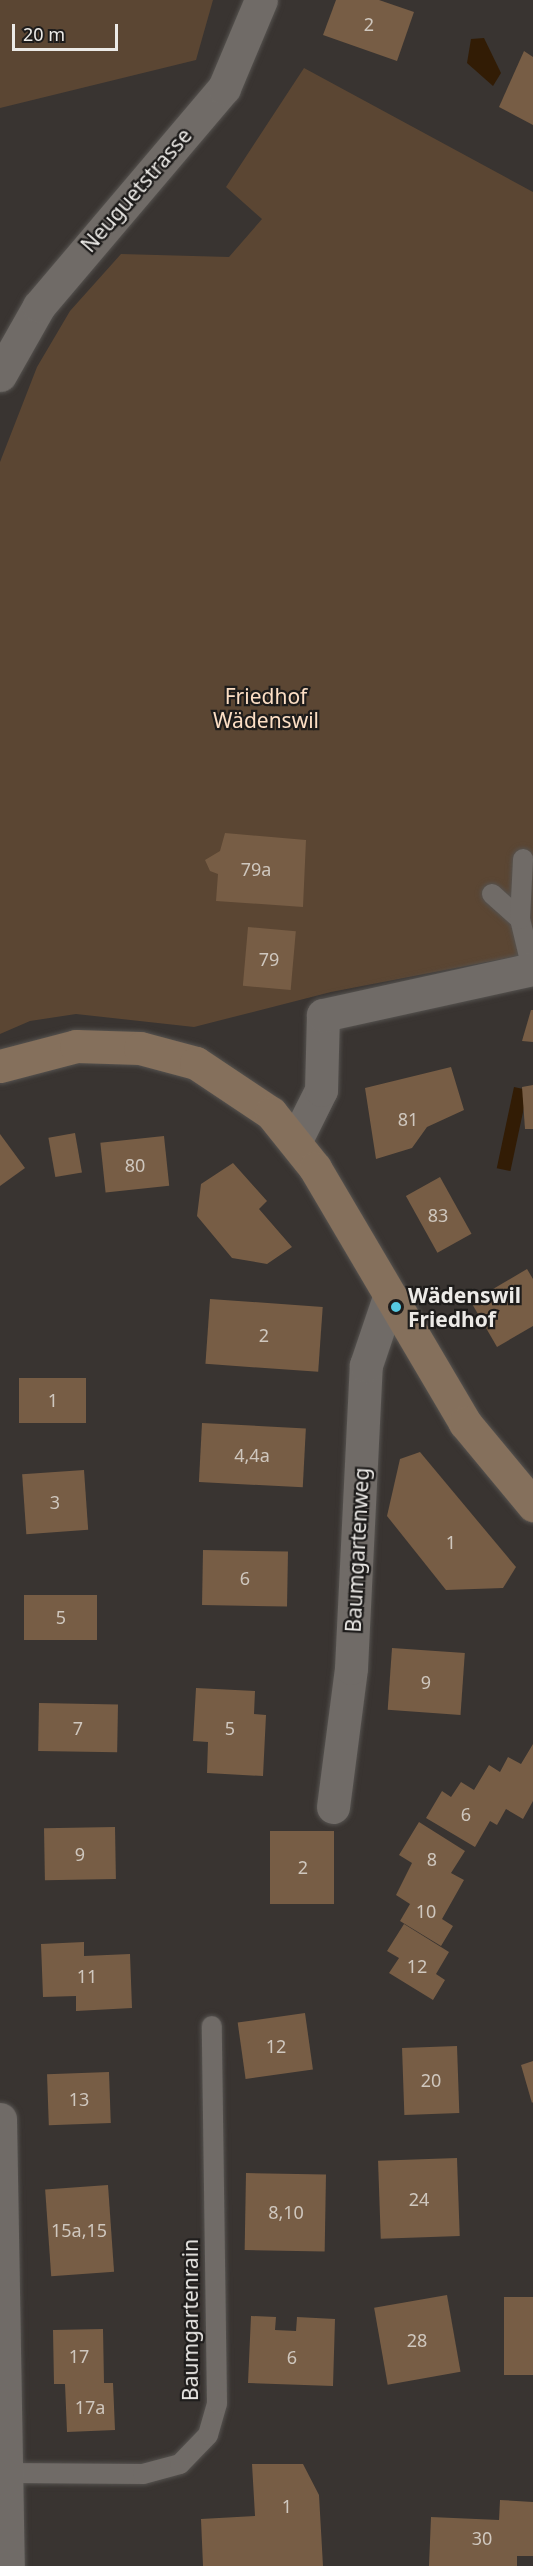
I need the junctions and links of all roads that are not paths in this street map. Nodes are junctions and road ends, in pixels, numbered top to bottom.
1 (261, 0) edge
2 (0, 375) edge
3 (523, 859) dead end
4 (492, 894) dead end
5 (520, 919) junction
6 (532, 969) edge
7 (0, 1066) edge
8 (296, 1140) junction
9 (389, 1297) junction
10 (533, 1505) edge
11 (333, 1807) dead end
12 (212, 2026) dead end
13 (0, 2119) edge
14 (7, 2473) junction
15 (8, 2566) edge

1 - 2 street, Neuguetstrasse
3 - 5 lane
4 - 5 lane
5 - 6 lane
6 - 8 street
7 - 8 street
8 - 9 street
9 - 10 street
9 - 11 street, Baumgartenweg
12 - 14 lane, Baumgartenrain
13 - 14 street
14 - 15 street

